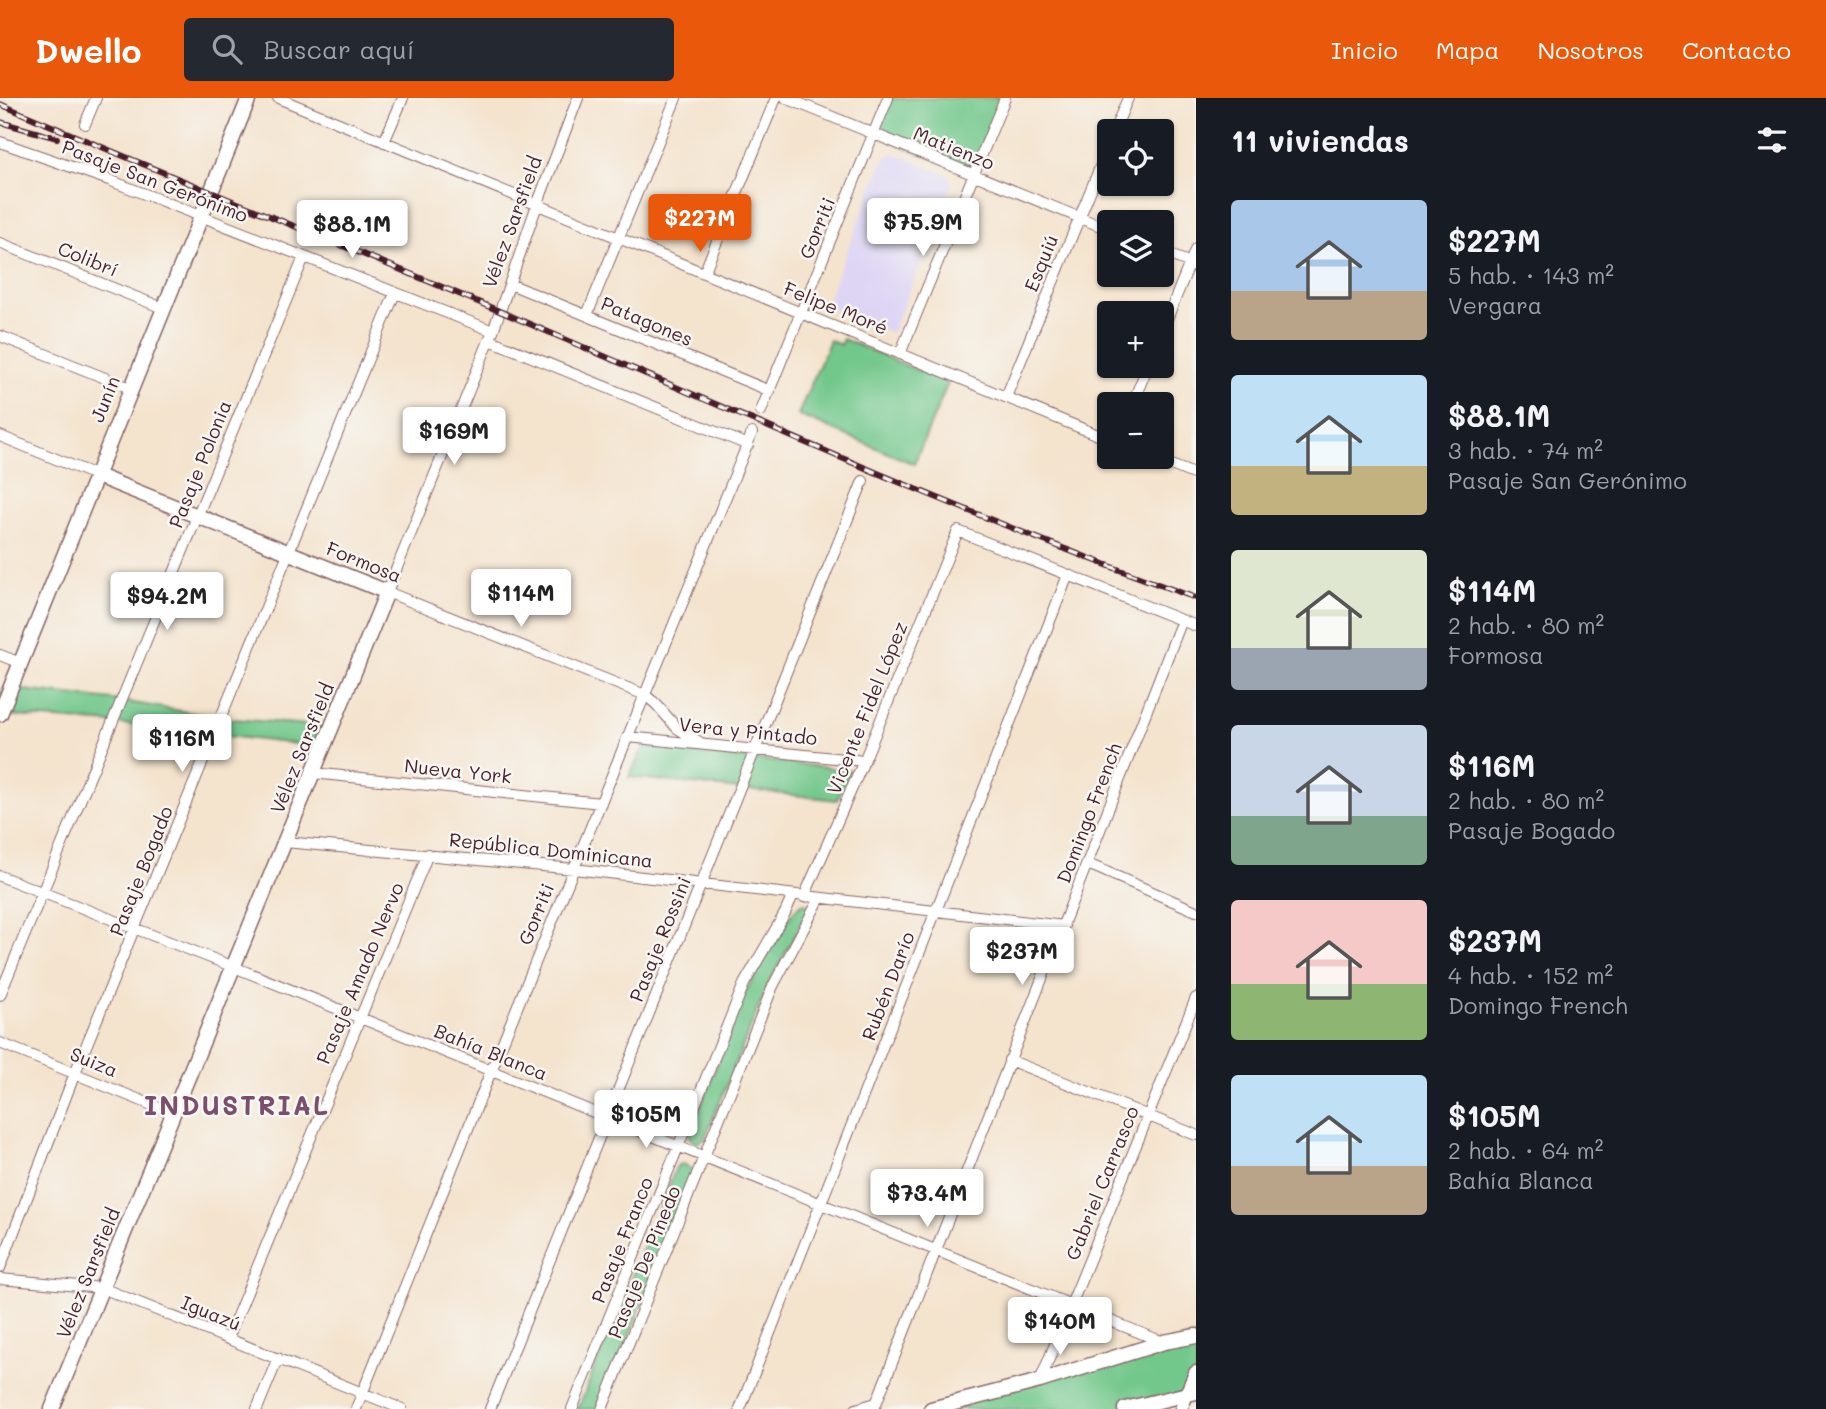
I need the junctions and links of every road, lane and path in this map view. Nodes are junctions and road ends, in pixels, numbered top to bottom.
1 (96, 98) edge
2 (249, 98) edge
3 (278, 98) edge
4 (403, 98) edge
5 (578, 98) edge
6 (676, 98) edge
7 (776, 98) edge
8 (786, 98) edge
9 (888, 98) edge
10 (1005, 98) edge
11 (1128, 98) edge
12 (1119, 119) edge
13 (85, 124) dead end
14 (874, 134) junction
15 (0, 142) edge
16 (384, 142) junction
17 (1097, 174) edge
18 (973, 175) junction
19 (537, 205) junction
20 (199, 217) junction
21 (1079, 218) junction
22 (1097, 225) edge
23 (619, 238) junction
24 (0, 243) edge
25 (1196, 248) edge
26 (304, 257) junction
27 (1174, 257) edge
28 (1193, 264) edge
29 (704, 273) junction
30 (510, 284) junction
31 (395, 293) junction
32 (1174, 305) edge
33 (163, 308) junction
34 (801, 313) junction
35 (587, 315) junction
36 (492, 335) junction
37 (0, 336) edge
38 (900, 354) junction
39 (130, 388) junction
40 (769, 391) junction
41 (1006, 397) junction
42 (761, 411) dead end
43 (752, 433) dead end
44 (1097, 435) edge
45 (0, 436) edge
46 (748, 444) junction
47 (1174, 466) edge
48 (95, 475) junction
49 (1196, 475) edge
50 (863, 481) dead end
51 (198, 516) junction
52 (289, 553) junction
53 (1068, 575) junction
54 (387, 592) junction
55 (1182, 620) junction
56 (1196, 626) edge
57 (0, 655) edge
58 (20, 663) junction
59 (645, 695) junction
60 (0, 714) edge
61 (628, 737) junction
62 (701, 743) junction
63 (754, 749) junction
64 (864, 761) junction
65 (313, 773) junction
66 (601, 803) junction
67 (285, 842) junction
68 (428, 854) junction
69 (1087, 864) junction
70 (574, 869) junction
71 (0, 876) edge
72 (701, 884) junction
73 (43, 893) junction
74 (793, 895) junction
75 (804, 897) junction
76 (820, 898) junction
77 (936, 911) junction
78 (1196, 911) edge
79 (1063, 926) junction
80 (136, 929) junction
81 (234, 967) junction
82 (0, 995) edge
83 (1196, 998) edge
84 (359, 1018) junction
85 (0, 1043) edge
86 (1009, 1060) junction
87 (491, 1071) junction
88 (75, 1073) junction
89 (174, 1114) junction
90 (1148, 1115) junction
91 (607, 1118) junction
92 (1196, 1135) edge
93 (679, 1147) junction
94 (704, 1157) junction
95 (820, 1204) junction
96 (935, 1250) junction
97 (0, 1268) edge
98 (0, 1279) edge
99 (102, 1288) junction
100 (1071, 1305) junction
101 (1196, 1336) edge
102 (228, 1338) junction
103 (1164, 1342) junction
104 (278, 1359) junction
105 (1196, 1373) edge
106 (1040, 1381) junction
107 (1192, 1392) edge
108 (363, 1393) junction
109 (875, 1406) edge
110 (52, 1409) edge
111 (257, 1409) edge
112 (356, 1409) edge
113 (402, 1409) edge
114 (490, 1409) edge
115 (572, 1409) edge
116 (602, 1409) edge
117 (740, 1409) edge
118 (856, 1409) edge
119 (931, 1409) edge
120 (1125, 1409) edge
121 (1181, 1409) edge

1 - 13 street
2 - 20 main road, Junín
3 - 16 street, Felipe Moré
4 - 16 street
5 - 19 street, Vélez Sarsfield
6 - 23 street
7 - 29 street
8 - 14 street, Matienzo
9 - 14 street, Gorriti
10 - 18 street
11 - 12 street
14 - 18 street, Matienzo
14 - 34 street, Gorriti
15 - 20 street, Pasaje San Gerónimo
16 - 19 street, Felipe Moré
17 - 21 street, Esquiú
18 - 21 street, Matienzo
18 - 38 street
19 - 23 street, Felipe Moré
19 - 30 street, Vélez Sarsfield
20 - 26 street, Pasaje San Gerónimo
20 - 33 main road, Junín
21 - 22 street, Matienzo
21 - 41 street, Esquiú
23 - 29 street, Felipe Moré
23 - 35 street
24 - 33 street, Colibrí
25 - 28 street
26 - 31 street, Pasaje San Gerónimo
26 - 51 street, Pasaje Polonia
27 - 28 street
28 - 32 street
29 - 34 street, Felipe Moré
30 - 35 street, Patagones
30 - 36 street, Vélez Sarsfield
31 - 36 street, Pasaje San Gerónimo
31 - 52 street, Pasaje Bogado
33 - 39 main road, Junín
34 - 38 street, Felipe Moré
34 - 40 street, Gorriti
35 - 40 street, Patagones
36 - 46 street, Pasaje San Gerónimo
36 - 54 street, Vélez Sarsfield
37 - 39 street
38 - 41 street, Felipe Moré
39 - 48 main road, Junín
40 - 42 street, Gorriti
41 - 44 street, Felipe Moré
43 - 46 street, Gorriti
45 - 48 street, Formosa
46 - 59 street, Gorriti
47 - 49 street
48 - 51 main road, Formosa
48 - 58 main road, Junín
50 - 63 street, Pasaje Rossini
51 - 52 main road, Formosa
51 - 73 street, Pasaje Polonia
52 - 54 main road, Formosa
52 - 80 street, Pasaje Bogado
53 - 55 street
53 - 64 street, Vicente Fidel López
53 - 77 street, Rubén Darío
54 - 59 street, Formosa
54 - 65 main road, Vélez Sarsfield
55 - 56 street
55 - 69 street, Domingo French
57 - 58 street
58 - 60 main road, Junín
59 - 61 street, Gorriti
59 - 62 street, Formosa
61 - 62 street, Vera y Pintado
61 - 66 street, Gorriti
62 - 63 street, Vera y Pintado
63 - 64 street, Vera y Pintado
63 - 72 street, Pasaje Rossini
64 - 75 street, Vicente Fidel López
65 - 66 street, Nueva York
65 - 67 main road, Vélez Sarsfield
66 - 70 street, Gorriti
67 - 68 street, República Dominicana
67 - 81 main road, Vélez Sarsfield
68 - 70 street, República Dominicana
68 - 84 street, Pasaje Amado Nervo
69 - 78 street
69 - 79 street, Domingo French
70 - 72 street, República Dominicana
70 - 87 street, Gorriti
71 - 73 street, Bahía Blanca
72 - 74 street, República Dominicana
72 - 91 street, Pasaje Rossini
73 - 80 street, Bahía Blanca
73 - 82 street, Pasaje Polonia
74 - 75 street, República Dominicana
74 - 93 street, Pasaje Franco
75 - 76 street, República Dominicana
76 - 77 street, República Dominicana
76 - 94 street, Pasaje De Pinedo
77 - 79 street, República Dominicana
77 - 95 street, Rubén Darío
79 - 86 street, Domingo French
80 - 81 street, Bahía Blanca
80 - 88 street, Pasaje Bogado
81 - 84 street, Bahía Blanca
81 - 89 main road, Vélez Sarsfield
83 - 90 street, Gabriel Carrasco
84 - 87 street, Bahía Blanca
84 - 102 street, Pasaje Amado Nervo
85 - 88 street, Suiza
86 - 90 street
86 - 96 street, Domingo French
87 - 91 street, Bahía Blanca
87 - 108 street, Gorriti
88 - 89 street, Suiza
88 - 97 street, Pasaje Bogado
89 - 99 main road, Vélez Sarsfield
90 - 92 street
90 - 100 street, Gabriel Carrasco
91 - 93 street, Bahía Blanca
91 - 114 street, Pasaje Rossini
93 - 94 street, Bahía Blanca
93 - 115 street, Pasaje Franco
94 - 95 street, Bahía Blanca
94 - 116 street, Pasaje De Pinedo
95 - 96 street, Bahía Blanca
95 - 117 street, Rubén Darío
96 - 100 street, Bahía Blanca
96 - 109 street, Domingo French
98 - 99 street, Iguazú
99 - 102 street, Iguazú
99 - 110 main road, Vélez Sarsfield
100 - 103 street, Bahía Blanca
100 - 106 street, Gabriel Carrasco
101 - 103 main road
102 - 104 street, Iguazú
103 - 106 main road
104 - 108 street, Iguazú
104 - 111 street
105 - 107 main road
106 - 119 main road
107 - 120 main road
107 - 121 street
108 - 112 street, Gorriti
108 - 113 street, Iguazú
109 - 118 street

